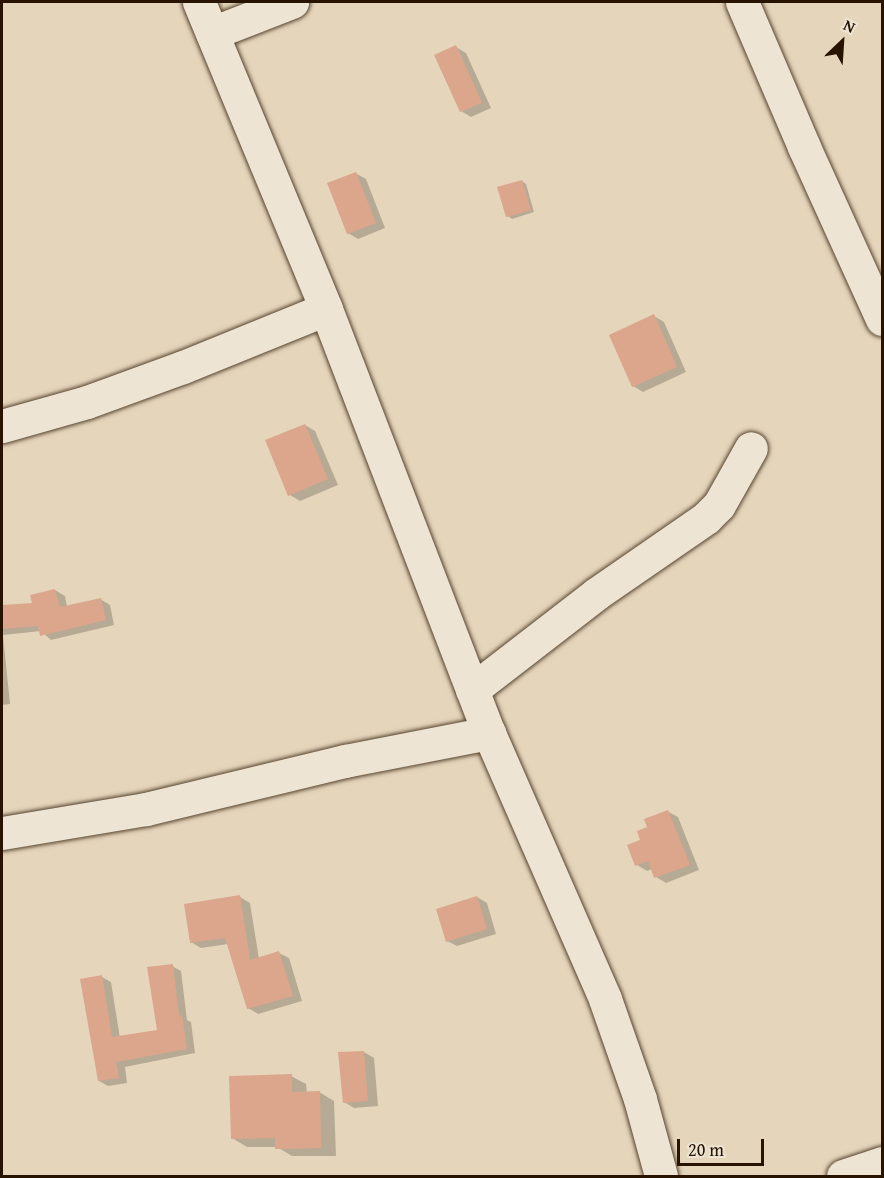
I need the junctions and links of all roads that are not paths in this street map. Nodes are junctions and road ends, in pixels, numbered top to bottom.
1 (199, 2) edge
2 (292, 2) edge
3 (742, 2) edge
4 (212, 33) junction
5 (326, 309) junction
6 (882, 319) edge
7 (2, 426) edge
8 (751, 448) dead end
9 (472, 690) junction
10 (489, 733) junction
11 (2, 833) edge
12 (882, 1163) edge
13 (661, 1176) edge
14 (843, 1176) edge

1 - 4 street
2 - 4 street
3 - 6 street
4 - 5 street
5 - 7 street
5 - 9 street
8 - 9 street
9 - 10 street
10 - 11 street
10 - 13 street
12 - 14 street

